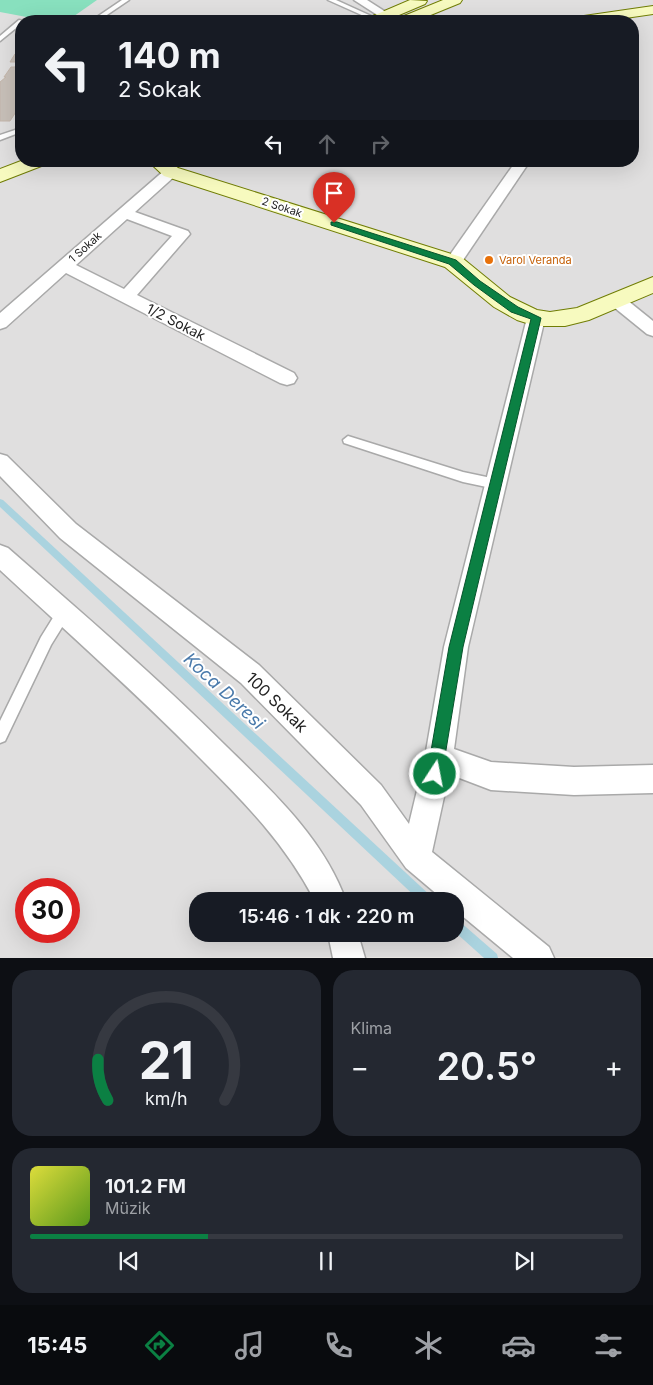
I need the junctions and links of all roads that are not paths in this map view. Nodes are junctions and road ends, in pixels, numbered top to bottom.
1 (126, 0) edge
2 (331, 0) edge
3 (358, 0) edge
4 (421, 0) edge
5 (455, 0) edge
6 (653, 10) edge
7 (103, 15) edge
8 (368, 15) edge
9 (374, 15) edge
10 (387, 15) edge
11 (419, 15) edge
12 (618, 15) edge
13 (653, 19) edge
14 (639, 21) edge
15 (15, 26) edge
16 (0, 39) edge
17 (15, 132) edge
18 (0, 138) edge
19 (22, 167) edge
20 (164, 167) edge
21 (519, 167) edge
22 (0, 176) edge
23 (125, 213) junction
24 (453, 262) junction
25 (65, 266) junction
26 (653, 284) edge
27 (126, 297) junction
28 (616, 300) junction
29 (536, 318) junction
30 (0, 323) edge
31 (653, 330) edge
32 (287, 378) dead end
33 (348, 440) dead end
34 (0, 462) edge
35 (496, 484) junction
36 (0, 555) edge
37 (64, 612) junction
38 (0, 736) edge
39 (439, 757) junction
40 (653, 779) edge
41 (416, 858) junction
42 (326, 892) edge
43 (346, 942) edge
44 (349, 958) edge
45 (538, 958) edge

1 - 7 lane
2 - 8 lane
3 - 9 street
4 - 10 main road
5 - 11 main road
6 - 12 main road
13 - 14 main road
15 - 16 lane
17 - 18 lane
19 - 22 main road
20 - 23 street, 1 Sokak
20 - 24 main road, 2 Sokak
21 - 24 street
23 - 25 street, 1 Sokak
23 - 27 street
24 - 29 main road, 2 Sokak
25 - 27 street, 1/2 Sokak
25 - 30 street, 1 Sokak
26 - 28 main road, 2 Sokak
27 - 32 street, 1/2 Sokak
28 - 29 main road, 2 Sokak
28 - 31 street
29 - 35 street
33 - 35 lane
34 - 41 street, 100 Sokak
35 - 39 street
36 - 37 street
37 - 38 lane
37 - 42 street
39 - 40 street
39 - 41 street
41 - 45 street, 100 Sokak
43 - 44 street

